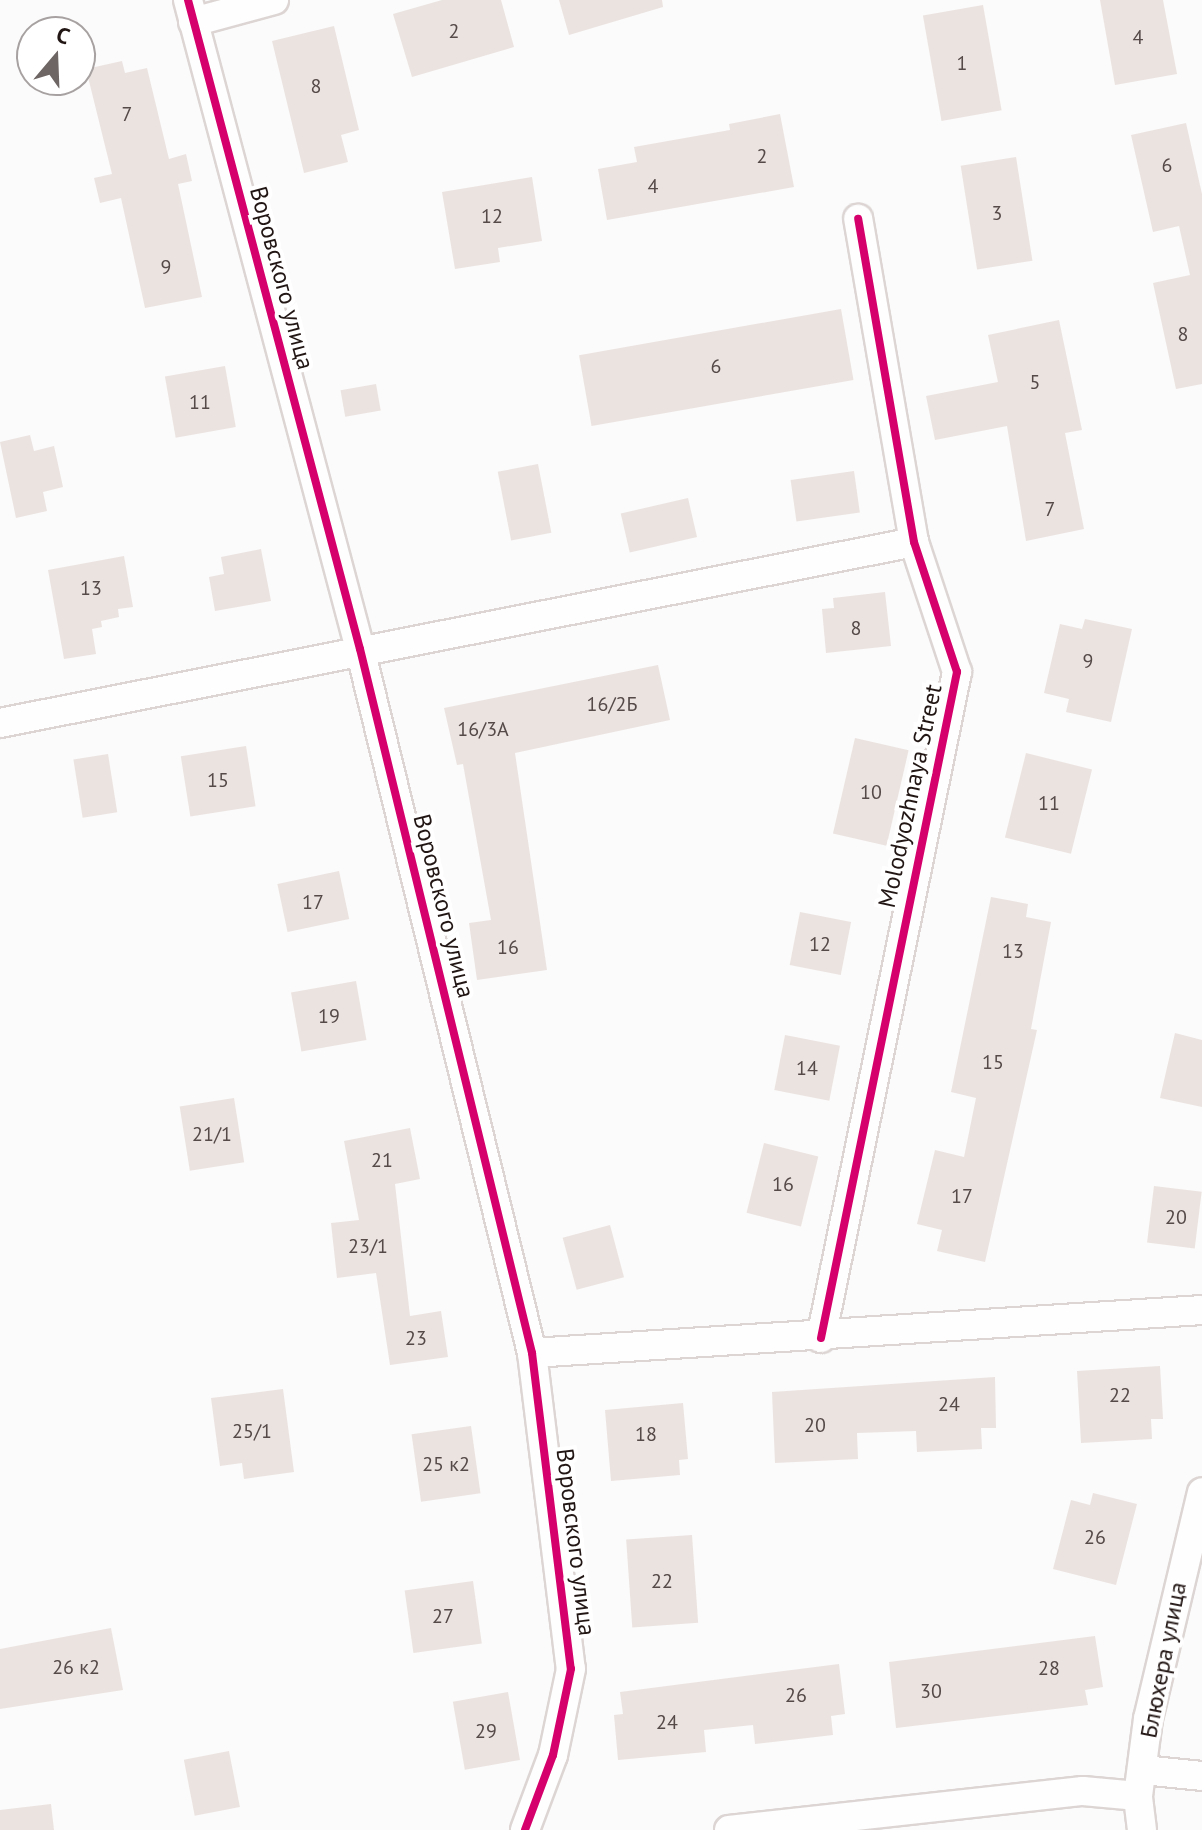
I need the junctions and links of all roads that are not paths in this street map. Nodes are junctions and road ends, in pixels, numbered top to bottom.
1 (274, 0) edge
2 (190, 11) edge
3 (858, 219) dead end
4 (914, 542) junction
5 (360, 649) junction
6 (0, 723) edge
7 (1202, 1310) edge
8 (821, 1338) junction
9 (532, 1353) junction
10 (1202, 1492) edge
11 (1202, 1776) edge
12 (1140, 1783) junction
13 (525, 1830) edge
14 (729, 1830) edge
15 (1142, 1830) edge

1 - 2 street
2 - 5 street, Воровского улица
3 - 4 street, Molodyozhnaya Street
4 - 5 street
4 - 8 street, Molodyozhnaya Street
5 - 6 street
5 - 9 street, Воровского улица
7 - 8 street
8 - 9 street
9 - 13 street, Воровского улица
10 - 12 street, Блюхера улица
11 - 12 street
12 - 14 street
12 - 15 street, Блюхера улица

